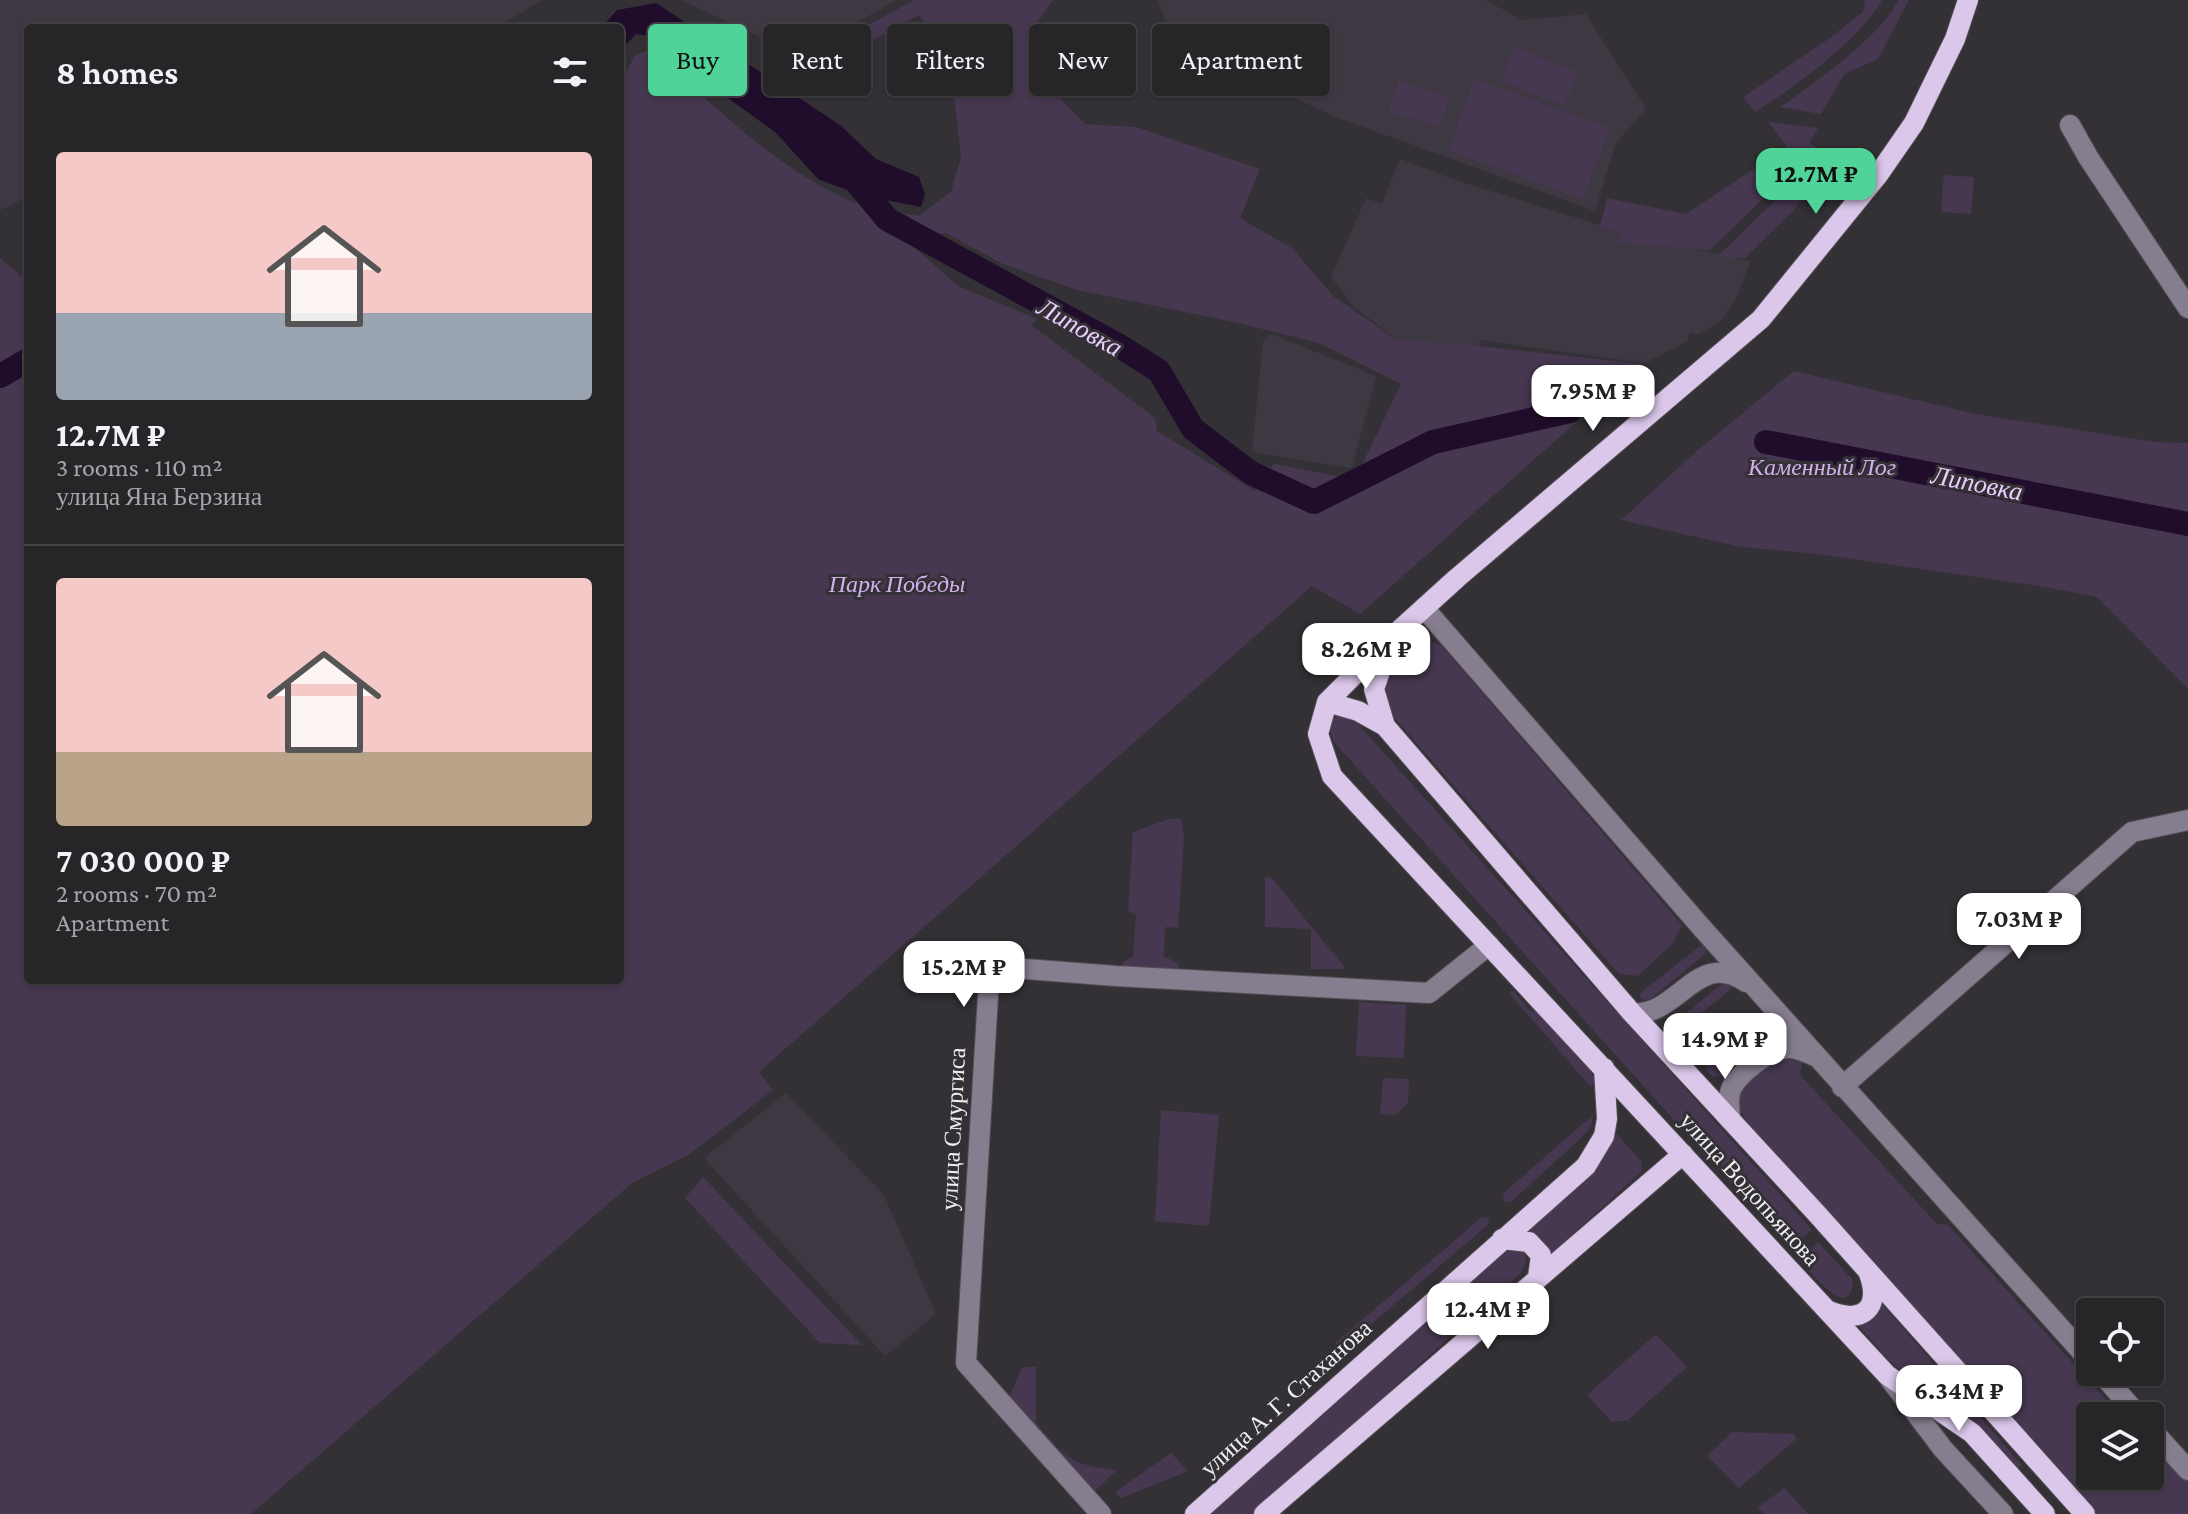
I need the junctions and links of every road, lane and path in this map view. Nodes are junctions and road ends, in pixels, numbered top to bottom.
1 (1968, 0) edge
2 (2070, 125) dead end
3 (2188, 308) edge
4 (1424, 608) junction
5 (1393, 636) junction
6 (1327, 702) junction
7 (1385, 726) junction
8 (2188, 820) edge
9 (1489, 945) junction
10 (1753, 986) junction
11 (1632, 1013) junction
12 (1815, 1056) junction
13 (1604, 1068) junction
14 (1842, 1087) junction
15 (1730, 1120) junction
16 (1683, 1154) junction
17 (1502, 1239) junction
18 (1867, 1270) junction
19 (1538, 1277) junction
20 (1829, 1311) junction
21 (2076, 1346) edge
22 (1887, 1375) junction
23 (2112, 1386) edge
24 (2127, 1402) edge
25 (2164, 1443) edge
26 (2188, 1470) edge
27 (1101, 1514) edge
28 (1195, 1514) edge
29 (1264, 1514) edge
30 (2003, 1514) edge
31 (2045, 1514) edge
32 (2085, 1514) edge

1 - 4 main road
2 - 3 street
4 - 5 main road
4 - 10 street
5 - 6 main road
5 - 7 main road, улица Водопьянова
6 - 7 main road, улица Водопьянова
6 - 9 main road, улица Водопьянова
7 - 11 main road, улица Водопьянова
8 - 14 street
9 - 13 main road, улица Водопьянова
9 - 27 street, улица Смургиса
10 - 11 street
10 - 12 street
11 - 15 main road, улица Водопьянова
12 - 14 street
12 - 15 street
13 - 16 main road, улица Водопьянова
13 - 17 main road, улица А. Г. Стаханова
14 - 21 street
15 - 18 main road, улица Водопьянова
16 - 19 main road
16 - 20 main road, улица Водопьянова
17 - 19 main road
17 - 28 main road, улица А. Г. Стаханова
18 - 20 main road
18 - 32 main road, улица Водопьянова
19 - 29 main road
20 - 22 main road, улица Водопьянова
22 - 30 street
22 - 31 main road, улица Водопьянова
23 - 24 street
25 - 26 street

